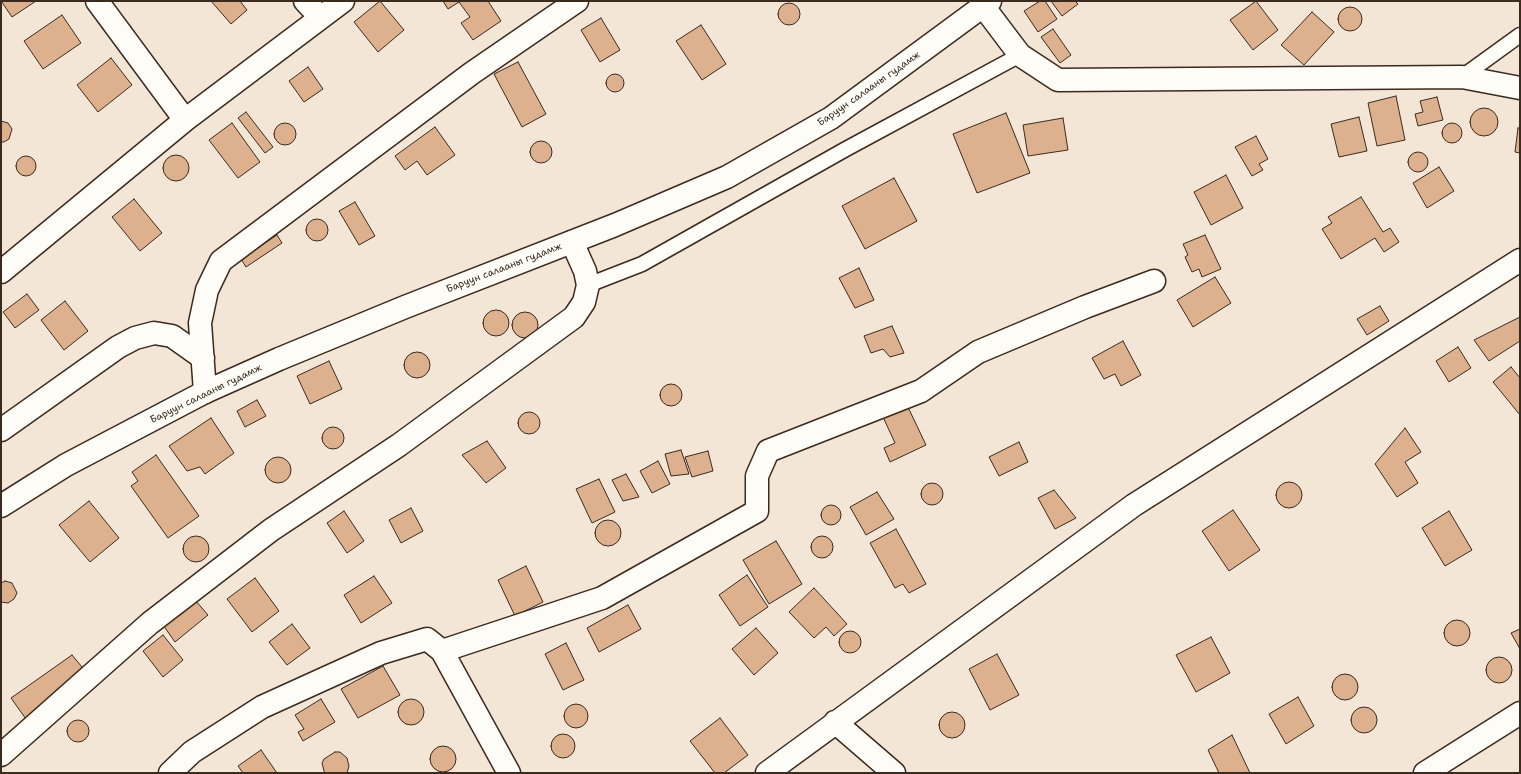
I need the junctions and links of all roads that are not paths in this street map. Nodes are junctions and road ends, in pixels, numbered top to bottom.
1 (97, 1) edge
2 (305, 1) edge
3 (343, 1) edge
4 (577, 1) edge
5 (986, 3) edge
6 (320, 17) junction
7 (1520, 35) edge
8 (1020, 55) junction
9 (1462, 77) junction
10 (1520, 88) edge
11 (185, 120) junction
12 (572, 242) junction
13 (1520, 260) edge
14 (1, 271) edge
15 (1154, 281) dead end
16 (588, 285) junction
17 (202, 358) junction
18 (205, 392) junction
19 (1, 430) edge
20 (1, 506) edge
21 (442, 651) junction
22 (1520, 713) edge
23 (835, 722) junction
24 (1, 755) edge
25 (170, 773) edge
26 (509, 773) edge
27 (766, 773) edge
28 (894, 773) edge
29 (1426, 773) edge

1 - 11 street
2 - 6 street
3 - 6 street
4 - 17 street
5 - 8 street
5 - 12 street, Баруун салааны гудамж
6 - 11 street
7 - 9 lane
8 - 9 street
8 - 16 lane
9 - 10 street
11 - 14 street
12 - 16 street
12 - 18 street, Баруун салааны гудамж
13 - 23 street
15 - 21 street
16 - 24 street
17 - 18 street
17 - 19 street
18 - 20 street, Баруун салааны гудамж
21 - 25 street
21 - 26 street
22 - 29 street
23 - 27 street
23 - 28 street

